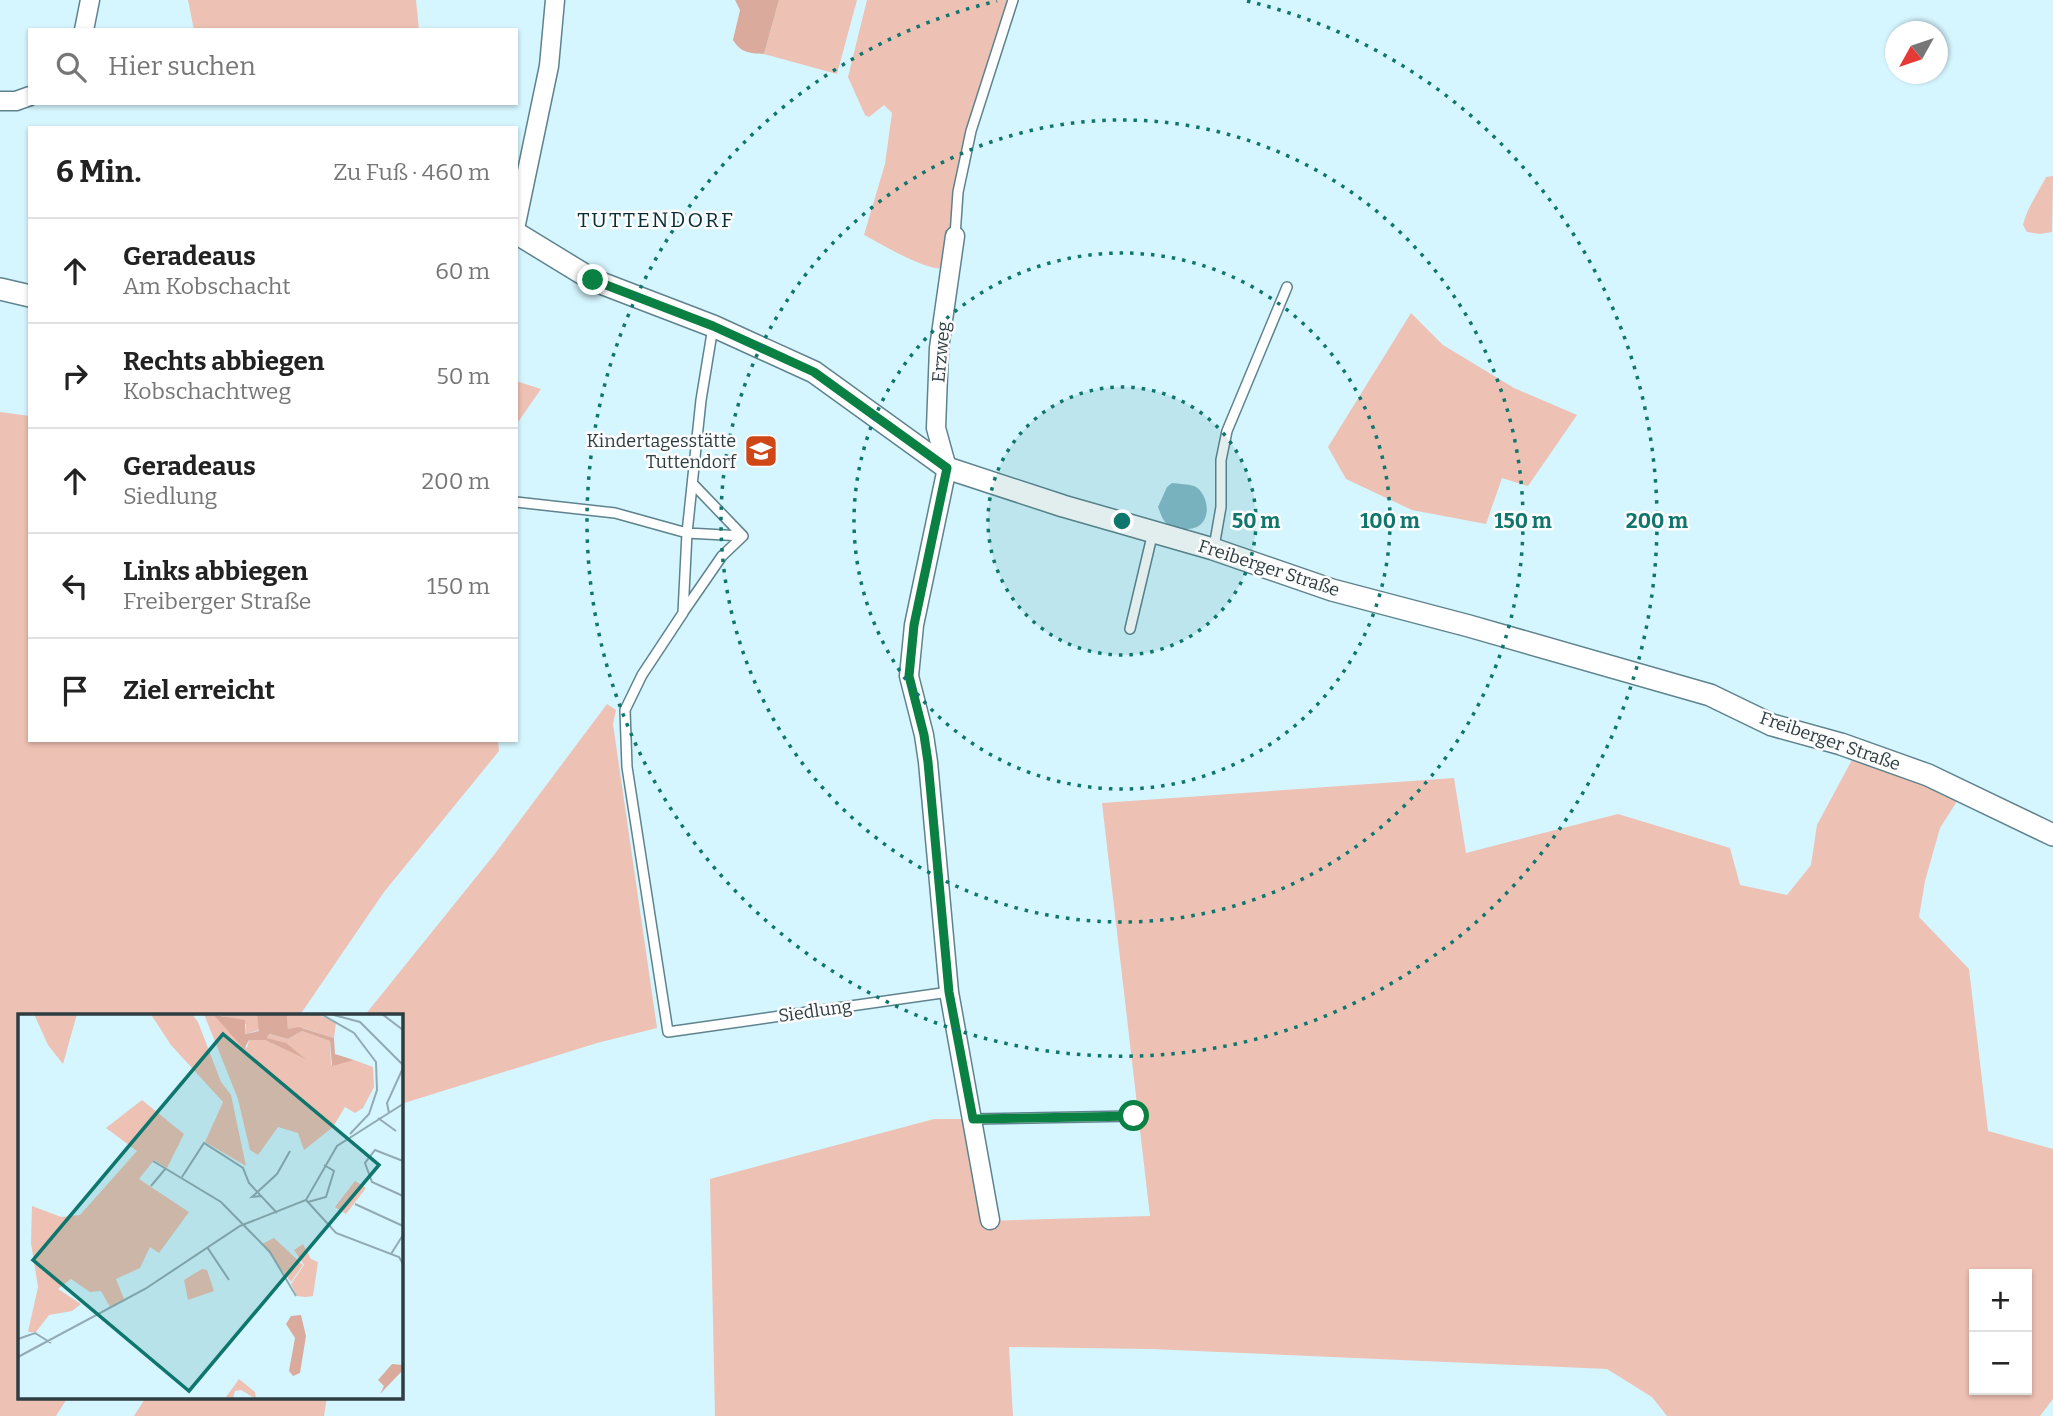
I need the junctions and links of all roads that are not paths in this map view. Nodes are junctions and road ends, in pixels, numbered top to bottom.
1 (90, 0) edge
2 (555, 0) edge
3 (1013, 0) edge
4 (84, 28) edge
5 (28, 97) edge
6 (0, 101) edge
7 (518, 216) edge
8 (518, 222) edge
9 (955, 236) joint
10 (1287, 287) dead end
11 (0, 289) edge
12 (28, 296) edge
13 (713, 326) junction
14 (947, 468) junction
15 (693, 484) junction
16 (518, 502) edge
17 (1153, 531) junction
18 (687, 533) junction
19 (743, 536) junction
20 (1213, 549) junction
21 (683, 613) junction
22 (1130, 629) dead end
23 (2053, 835) edge
24 (949, 992) junction
25 (1134, 1116) dead end
26 (973, 1119) junction
27 (990, 1220) dead end

1 - 4 street
2 - 7 street
3 - 9 lane
5 - 6 street
8 - 13 street, Freiberger Straße
9 - 14 street, Erzweg
10 - 20 lane
11 - 12 street
13 - 14 street, Freiberger Straße
13 - 15 lane
14 - 17 street, Freiberger Straße
14 - 24 street
15 - 18 lane
15 - 19 lane
16 - 18 lane
17 - 20 street, Freiberger Straße
17 - 22 lane
18 - 19 lane
18 - 21 lane
19 - 21 lane
20 - 23 street, Freiberger Straße
21 - 24 lane, Siedlung
24 - 26 street
25 - 26 lane
26 - 27 street

